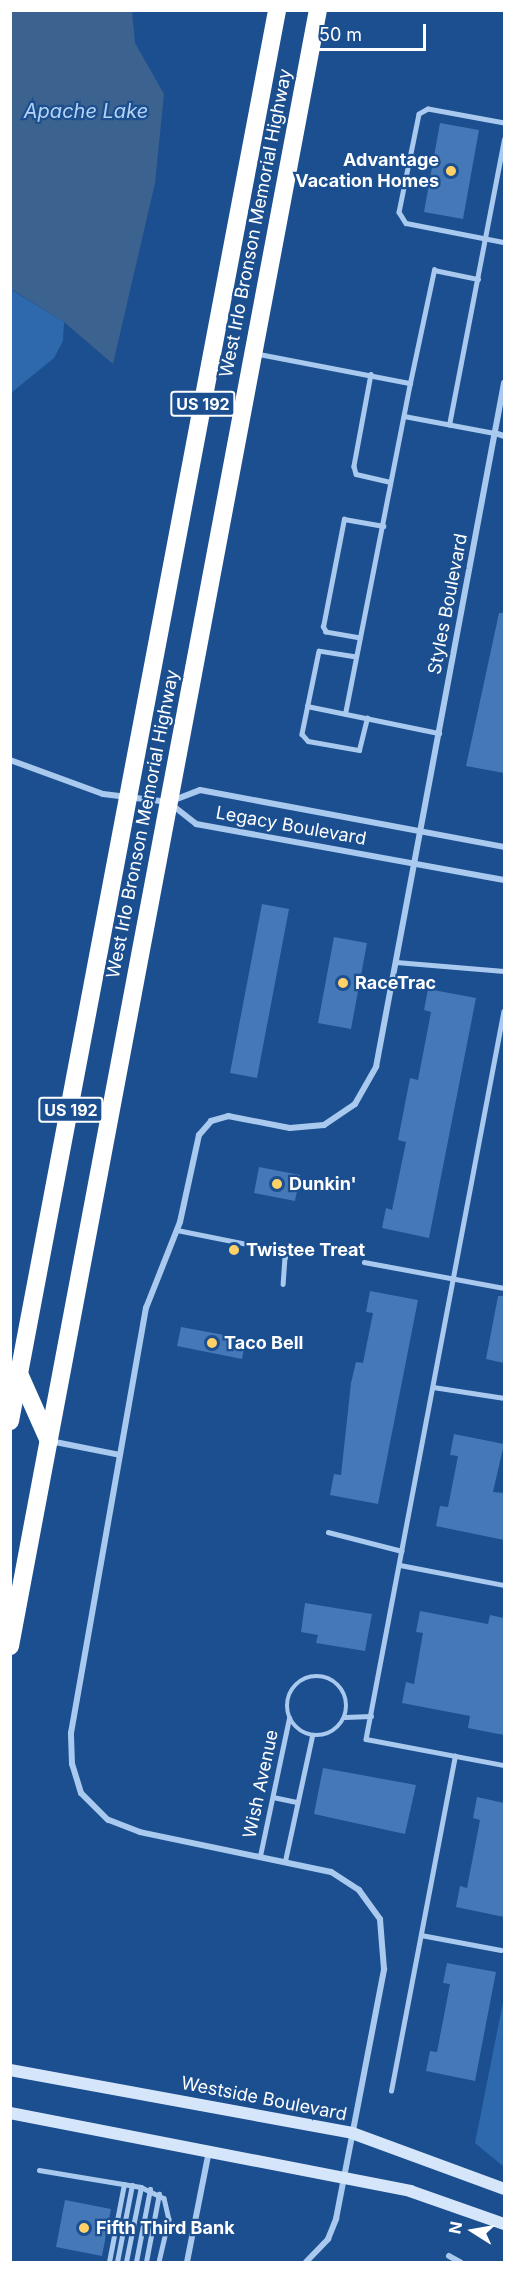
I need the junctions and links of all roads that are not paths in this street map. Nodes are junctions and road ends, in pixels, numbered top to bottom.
1 (277, 10) edge
2 (318, 10) edge
3 (504, 123) edge
4 (504, 139) edge
5 (486, 238) junction
6 (504, 242) edge
7 (478, 279) junction
8 (253, 353) junction
9 (371, 374) junction
10 (410, 382) junction
11 (504, 383) edge
12 (404, 416) junction
13 (449, 425) junction
14 (495, 434) junction
15 (504, 436) edge
16 (390, 482) junction
17 (383, 526) junction
18 (360, 638) junction
19 (356, 657) junction
20 (307, 706) junction
21 (345, 714) junction
22 (367, 718) junction
23 (439, 733) junction
24 (10, 760) edge
25 (129, 798) junction
26 (169, 802) junction
27 (420, 831) junction
28 (504, 847) edge
29 (415, 863) junction
30 (504, 880) edge
31 (396, 962) junction
32 (504, 971) edge
33 (504, 1011) edge
34 (177, 1230) junction
35 (364, 1262) dead end
36 (453, 1280) junction
37 (283, 1284) dead end
38 (504, 1288) edge
39 (20, 1374) junction
40 (433, 1387) junction
41 (504, 1398) edge
42 (10, 1421) edge
43 (49, 1441) junction
44 (120, 1455) junction
45 (328, 1532) dead end
46 (402, 1551) junction
47 (400, 1564) junction
48 (504, 1585) edge
49 (10, 1646) edge
50 (371, 1716) junction
51 (345, 1717) junction
52 (289, 1718) junction
53 (312, 1736) junction
54 (455, 1756) junction
55 (504, 1765) edge
56 (273, 1797) junction
57 (297, 1802) junction
58 (260, 1856) junction
59 (285, 1861) junction
60 (421, 1935) junction
61 (501, 1950) dead end
62 (10, 2070) edge
63 (391, 2091) dead end
64 (10, 2113) edge
65 (352, 2133) junction
66 (209, 2150) junction
67 (39, 2170) dead end
68 (345, 2177) junction
69 (124, 2184) junction
70 (132, 2185) junction
71 (141, 2187) junction
72 (150, 2189) junction
73 (504, 2189) edge
74 (159, 2194) junction
75 (504, 2224) edge
76 (449, 2256) dead end
77 (109, 2262) edge
78 (117, 2262) edge
79 (126, 2262) edge
80 (136, 2262) edge
81 (146, 2262) edge
82 (159, 2262) edge
83 (187, 2262) edge
84 (306, 2262) edge
85 (460, 2262) edge

1 - 25 highway, West Irlo Bronson Memorial Highway / US 192
2 - 8 highway, West Irlo Bronson Memorial Highway / US 192
3 - 5 lane
4 - 5 lane
5 - 6 lane
5 - 7 lane
7 - 10 lane
7 - 13 lane
8 - 9 lane
8 - 26 highway, West Irlo Bronson Memorial Highway / US 192
9 - 10 lane
9 - 16 lane
10 - 12 lane
11 - 14 street, Styles Boulevard
12 - 13 lane
12 - 16 lane
13 - 14 lane
14 - 15 street
14 - 23 street, Styles Boulevard
16 - 17 lane
17 - 18 lane
17 - 18 lane
18 - 19 lane
19 - 20 lane
19 - 21 lane
20 - 21 lane
20 - 22 lane
21 - 22 lane
22 - 23 lane
23 - 27 street, Styles Boulevard
24 - 25 street
25 - 26 street
25 - 39 highway, West Irlo Bronson Memorial Highway / US 192
26 - 27 street, Legacy Boulevard
26 - 29 street, Legacy Boulevard
26 - 43 highway, West Irlo Bronson Memorial Highway / US 192
27 - 28 street, Legacy Boulevard
27 - 29 street, Styles Boulevard
29 - 30 street, Legacy Boulevard
29 - 31 street, Styles Boulevard
31 - 32 lane
31 - 34 street, Styles Boulevard
33 - 36 lane
34 - 37 lane
34 - 44 street, Styles Boulevard
35 - 36 lane
36 - 38 lane
36 - 40 lane
39 - 42 highway, West Irlo Bronson Memorial Highway / US 192
39 - 43 highway
40 - 41 lane
40 - 46 lane
43 - 44 street
43 - 49 highway, West Irlo Bronson Memorial Highway / US 192
44 - 58 street, Styles Boulevard
45 - 46 lane
46 - 47 lane
47 - 48 lane
47 - 50 lane
50 - 51 lane
50 - 54 lane
51 - 52 lane, Wish Avenue
51 - 53 lane
52 - 53 lane, Wish Avenue
52 - 56 lane, Wish Avenue
53 - 57 lane
54 - 55 lane
54 - 60 lane
56 - 57 lane
56 - 58 lane, Wish Avenue
57 - 59 lane
58 - 59 street, Styles Boulevard
59 - 65 street, Styles Boulevard
60 - 61 lane
60 - 63 lane
62 - 65 street, Westside Boulevard
64 - 66 street
65 - 68 street, Styles Boulevard
65 - 73 street, Westside Boulevard
66 - 68 street
66 - 83 street
67 - 69 lane
68 - 75 street
68 - 84 street, Styles Boulevard
69 - 70 lane
69 - 77 lane
70 - 71 lane
70 - 78 lane
71 - 72 lane
71 - 79 lane
72 - 74 lane
72 - 80 lane
74 - 81 lane
74 - 82 lane
76 - 85 street

